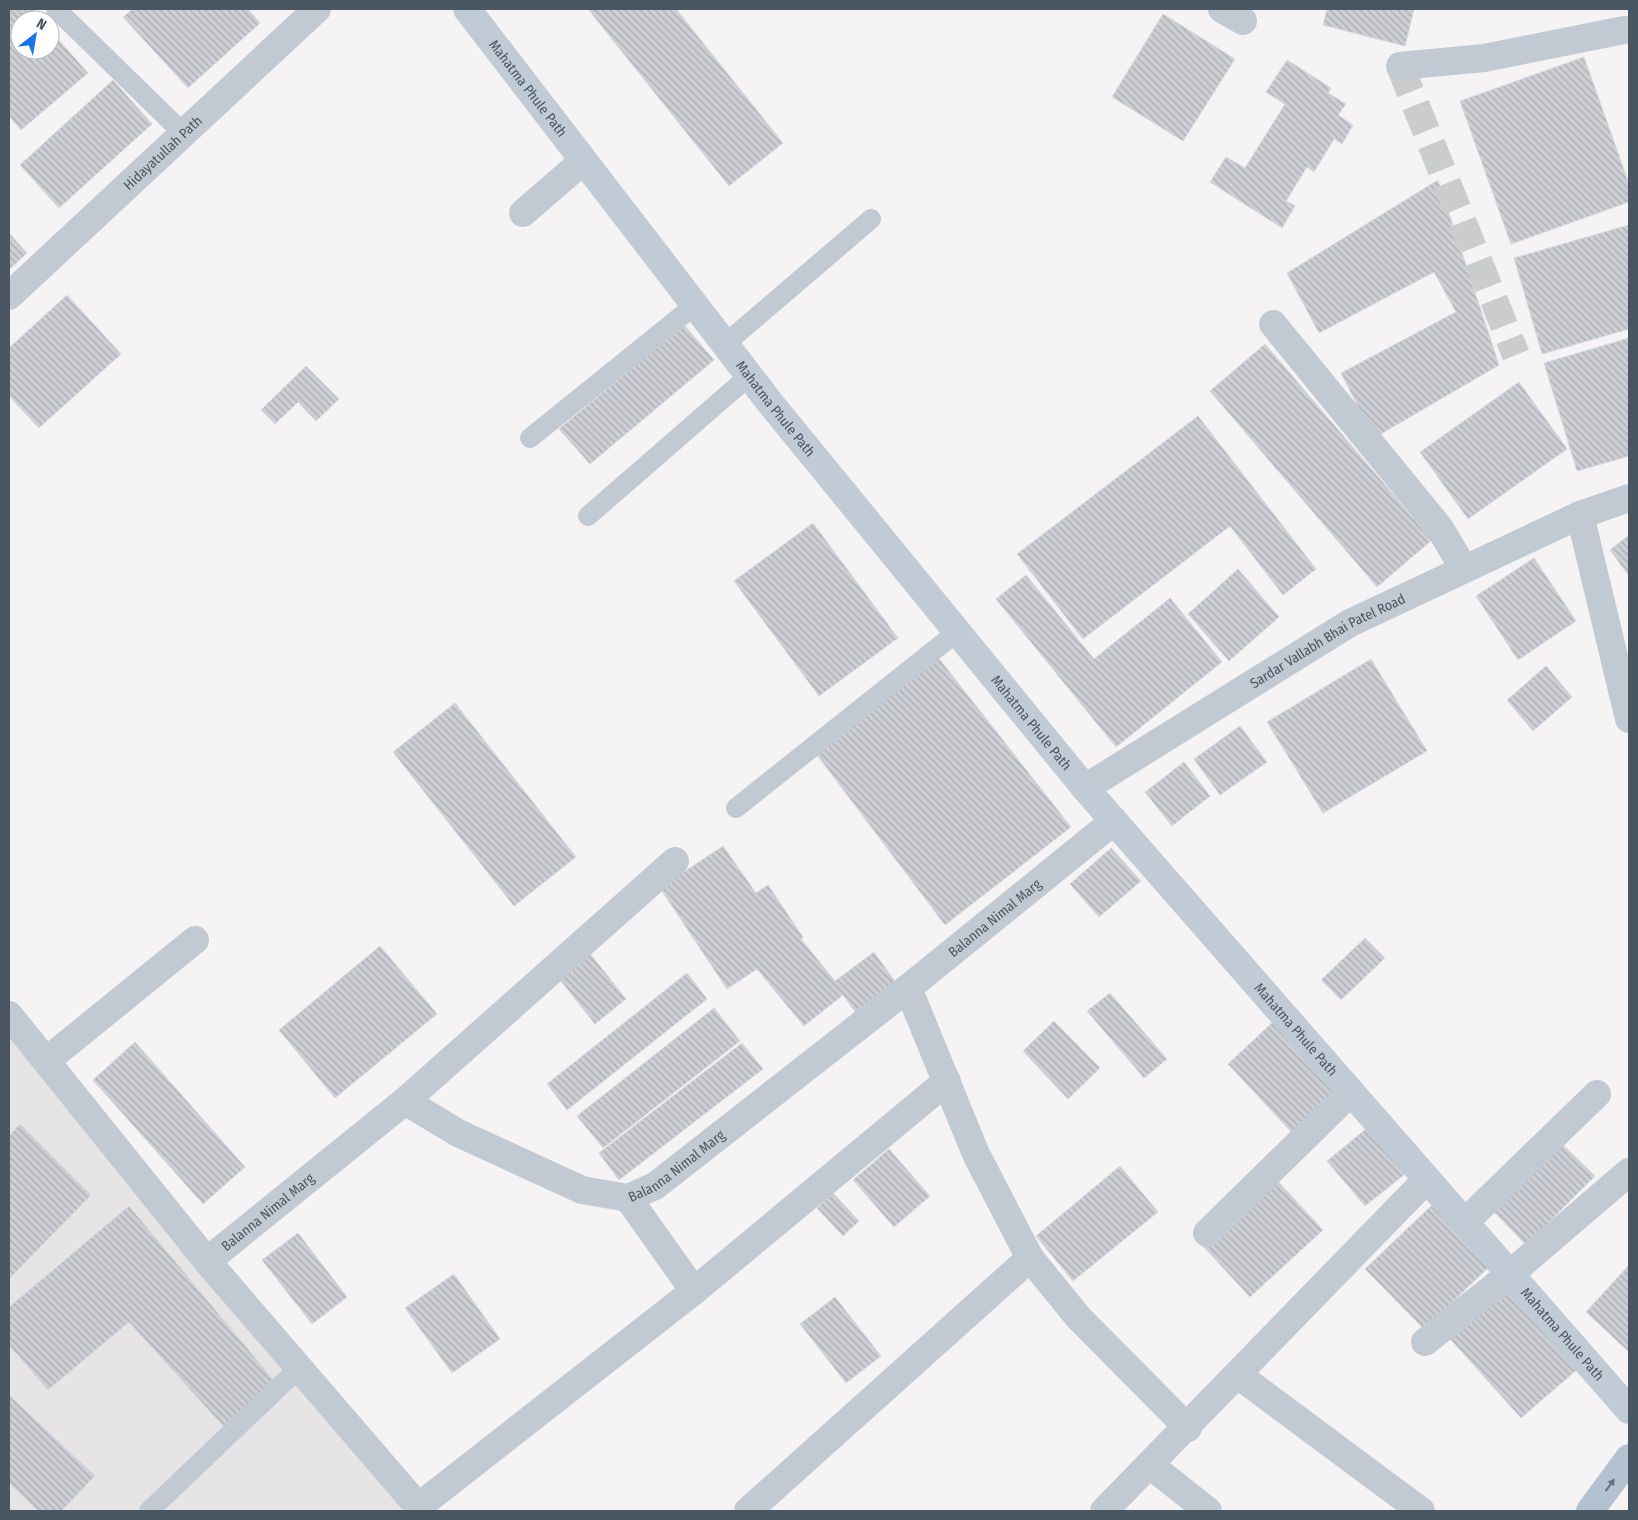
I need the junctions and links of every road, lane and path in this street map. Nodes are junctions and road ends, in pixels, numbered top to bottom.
1 (56, 9) edge
2 (317, 9) edge
3 (467, 9) edge
4 (1626, 30) edge
5 (1409, 65) dead end
6 (183, 134) junction
7 (583, 161) junction
8 (523, 212) dead end
9 (871, 219) dead end
10 (9, 296) edge
11 (694, 305) junction
12 (1273, 324) dead end
13 (725, 344) junction
14 (749, 376) junction
15 (530, 438) dead end
16 (1621, 501) edge
17 (1581, 515) junction
18 (588, 516) dead end
19 (1464, 569) junction
20 (957, 632) junction
21 (1629, 719) edge
22 (1085, 788) junction
23 (736, 808) dead end
24 (1114, 821) junction
25 (675, 861) dead end
26 (195, 940) dead end
27 (908, 988) junction
28 (9, 1015) edge
29 (46, 1061) junction
30 (946, 1080) junction
31 (1351, 1092) junction
32 (1597, 1094) dead end
33 (405, 1101) junction
34 (1629, 1172) edge
35 (1427, 1179) junction
36 (628, 1198) junction
37 (1465, 1222) junction
38 (1207, 1233) dead end
39 (1030, 1258) junction
40 (207, 1261) junction
41 (1510, 1274) junction
42 (694, 1291) junction
43 (1425, 1342) dead end
44 (299, 1368) junction
45 (1238, 1375) junction
46 (1629, 1410) edge
47 (1188, 1428) junction
48 (1629, 1458) edge
49 (1150, 1465) junction
50 (420, 1509) edge
51 (149, 1511) edge
52 (748, 1511) edge
53 (1104, 1511) edge
54 (1208, 1511) edge
55 (1421, 1511) edge
56 (1590, 1511) edge

1 - 6 lane
2 - 6 street, Hidayatullah Path
3 - 7 main road, Mahatma Phule Path
4 - 5 street
6 - 10 street, Hidayatullah Path
7 - 8 street
7 - 11 main road, Mahatma Phule Path
9 - 13 lane
11 - 13 main road, Mahatma Phule Path
11 - 15 lane
12 - 19 street
13 - 14 main road, Mahatma Phule Path
14 - 18 lane
14 - 20 main road, Mahatma Phule Path
16 - 17 street, Sardar Vallabh Bhai Patel Road
17 - 19 street, Sardar Vallabh Bhai Patel Road
17 - 21 street
19 - 22 street, Sardar Vallabh Bhai Patel Road
20 - 22 main road, Mahatma Phule Path
20 - 23 lane
22 - 24 main road, Mahatma Phule Path
24 - 27 street, Balanna Nimal Marg
24 - 31 main road, Mahatma Phule Path
25 - 33 street
26 - 29 street
27 - 30 street
27 - 36 street, Balanna Nimal Marg
28 - 29 street
29 - 40 street
30 - 39 street
30 - 42 street
31 - 35 main road, Mahatma Phule Path
31 - 38 street
32 - 37 street
33 - 36 street, Balanna Nimal Marg
33 - 40 street, Balanna Nimal Marg
34 - 41 street
35 - 37 main road, Mahatma Phule Path
35 - 45 street
36 - 42 street
37 - 41 main road, Mahatma Phule Path
39 - 47 street
39 - 52 street
40 - 44 street
41 - 43 street
41 - 46 main road, Mahatma Phule Path
42 - 50 street
44 - 50 street
44 - 51 lane
45 - 47 street
45 - 55 street
47 - 49 street
56 -> 48 main road
49 - 53 street
49 - 54 street

